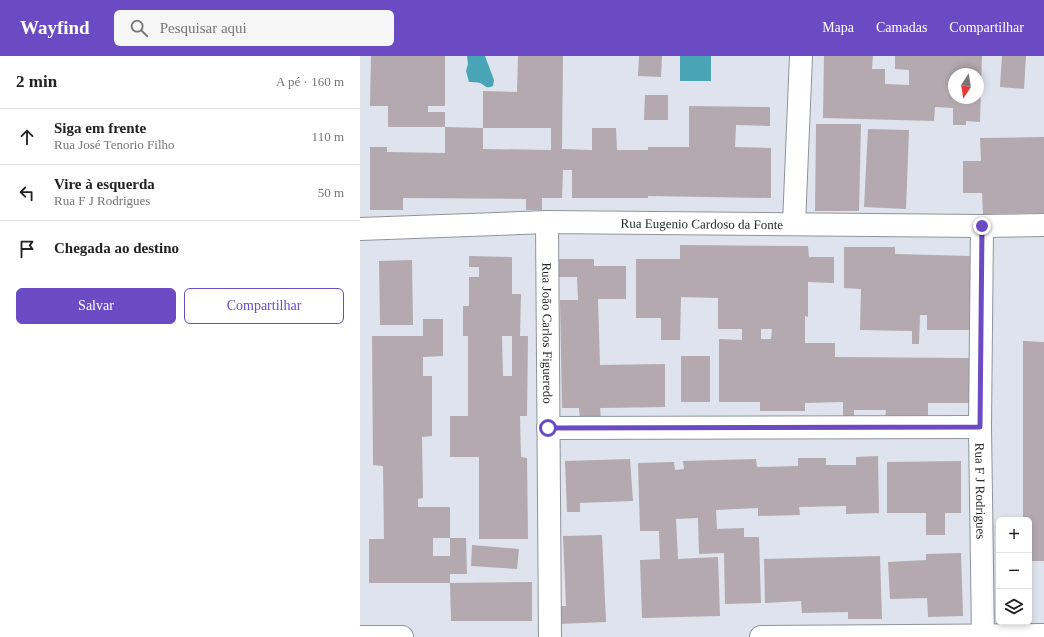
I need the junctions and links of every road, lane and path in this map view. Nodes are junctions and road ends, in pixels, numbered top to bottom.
1 (801, 56) edge
2 (547, 222) junction
3 (794, 224) junction
4 (1044, 225) edge
5 (982, 226) junction
6 (360, 228) edge
7 (980, 427) junction
8 (548, 428) junction
9 (1044, 635) edge
10 (983, 636) junction
11 (360, 637) edge
12 (402, 637) edge
13 (550, 637) edge
14 (761, 637) edge

1 - 3 street
2 - 3 street, Rua Eugenio Cardoso da Fonte
2 - 6 street, Rua Eugenio Cardoso da Fonte
2 - 8 street, Rua João Carlos Figueredo
3 - 5 street, Rua Eugenio Cardoso da Fonte
4 - 5 street, Rua Eugenio Cardoso da Fonte
5 - 7 street, Rua F J Rodrigues
7 - 8 street
7 - 10 street, Rua F J Rodrigues
8 - 13 street, Rua João Carlos Figueredo
9 - 10 street
10 - 14 street
11 - 12 street

